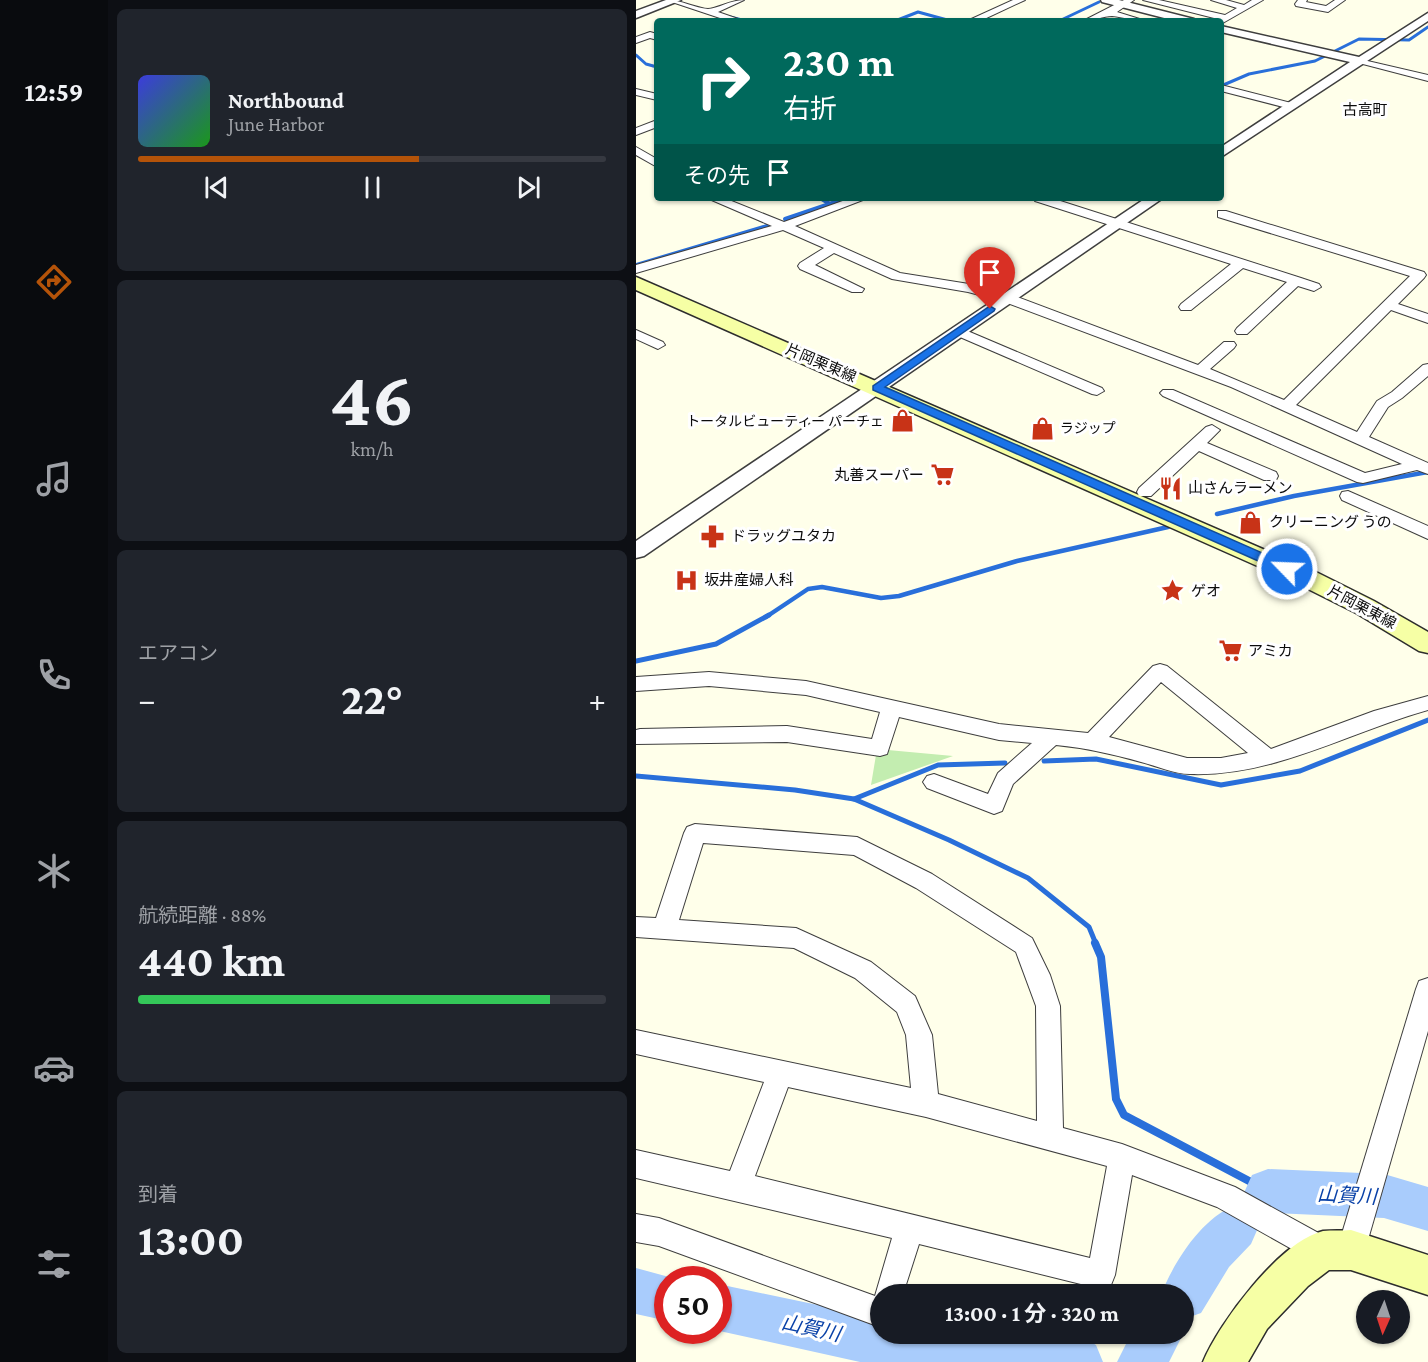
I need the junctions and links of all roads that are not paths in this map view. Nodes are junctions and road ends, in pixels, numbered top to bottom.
1 (673, 0) edge
2 (740, 0) edge
3 (1021, 0) edge
4 (1106, 0) edge
5 (1148, 0) edge
6 (1215, 0) edge
7 (1259, 0) edge
8 (1304, 0) edge
9 (1341, 0) edge
10 (1126, 2) edge
11 (1243, 7) junction
12 (710, 11) junction
13 (1109, 13) junction
14 (636, 15) edge
15 (1428, 16) edge
16 (730, 18) edge
17 (979, 18) edge
18 (1096, 18) edge
19 (1129, 18) edge
20 (1180, 18) edge
21 (1206, 18) edge
22 (1224, 21) edge
23 (1224, 24) edge
24 (654, 36) edge
25 (636, 40) edge
26 (636, 45) edge
27 (646, 48) dead end
28 (1362, 61) junction
29 (1428, 78) edge
30 (1224, 89) edge
31 (638, 92) dead end
32 (654, 96) edge
33 (1291, 106) junction
34 (654, 124) edge
35 (636, 132) edge
36 (636, 150) edge
37 (1224, 151) edge
38 (654, 160) edge
39 (636, 168) edge
40 (721, 201) edge
41 (853, 201) edge
42 (1048, 201) edge
43 (1152, 201) edge
44 (1222, 214) dead end
45 (1119, 224) junction
46 (784, 225) junction
47 (833, 248) junction
48 (1241, 263) junction
49 (636, 269) edge
50 (1424, 276) edge
51 (1296, 281) junction
52 (636, 283) edge
53 (1314, 287) dead end
54 (856, 289) dead end
55 (1007, 298) junction
56 (1389, 305) junction
57 (1186, 307) dead end
58 (1428, 319) edge
59 (958, 331) junction
60 (1242, 331) dead end
61 (636, 334) edge
62 (658, 345) dead end
63 (1229, 345) dead end
64 (1428, 369) edge
65 (1199, 371) junction
66 (882, 384) junction
67 (1097, 391) dead end
68 (1168, 393) dead end
69 (1286, 406) junction
70 (1212, 430) dead end
71 (1359, 438) junction
72 (1196, 444) junction
73 (1424, 467) edge
74 (1270, 476) dead end
75 (1145, 492) junction
76 (1348, 496) dead end
77 (1428, 533) edge
78 (636, 551) edge
79 (1428, 627) edge
80 (1428, 644) edge
81 (636, 684) edge
82 (1428, 703) edge
83 (891, 708) junction
84 (640, 736) dead end
85 (1052, 737) junction
86 (1093, 741) junction
87 (1268, 758) junction
88 (934, 782) dead end
89 (636, 927) edge
90 (664, 929) junction
91 (1428, 990) edge
92 (636, 1042) edge
93 (781, 1072) junction
94 (926, 1104) junction
95 (1050, 1136) junction
96 (1122, 1157) junction
97 (636, 1164) edge
98 (738, 1186) junction
99 (636, 1228) edge
100 (909, 1230) junction
101 (1337, 1250) junction
102 (1428, 1275) edge
103 (892, 1284) edge
104 (870, 1308) edge
105 (1224, 1362) edge

1 - 12 street
1 - 14 street
2 - 12 street
3 - 17 street
4 - 10 street
5 - 21 street
6 - 11 street
7 - 11 street
8 - 9 street
10 - 13 street
10 - 20 street
11 - 22 street
12 - 16 street
13 - 18 street
13 - 19 street
15 - 28 street
23 - 28 street
24 - 25 street
26 - 27 street
28 - 29 street
28 - 33 street
30 - 33 street
31 - 32 street
33 - 37 street
34 - 35 street
36 - 38 street
38 - 39 street
40 - 46 street
41 - 46 street
42 - 45 street
43 - 45 street
44 - 50 street
45 - 48 street
45 - 55 street
46 - 47 street
46 - 49 street
47 - 54 street
47 - 55 street
48 - 51 street
48 - 57 street
49 - 66 main road, 片岡栗東線
50 - 56 street
51 - 53 street
51 - 60 street
52 - 66 main road, 片岡栗東線
55 - 59 street
55 - 65 street
56 - 58 street
56 - 69 street
59 - 66 street
59 - 67 street
61 - 62 street
63 - 65 street
64 - 71 street
65 - 69 street
66 - 75 main road, 片岡栗東線
66 - 78 street
66 - 80 main road, 片岡栗東線
68 - 73 street
69 - 71 street
70 - 72 street
71 - 73 street
72 - 74 street
72 - 75 street
75 - 79 main road, 片岡栗東線
76 - 77 street
81 - 83 street
82 - 87 street
83 - 84 street
83 - 85 street
85 - 86 street
85 - 88 street
86 - 87 street
86 - 87 street
89 - 90 street
90 - 94 street
90 - 95 street
91 - 101 street
92 - 93 street
93 - 94 street
93 - 98 street
94 - 95 street
95 - 96 street
96 - 100 street
96 - 101 street
97 - 98 street
98 - 100 street
99 - 104 street
100 - 103 street
101 - 102 main road
101 - 105 main road

